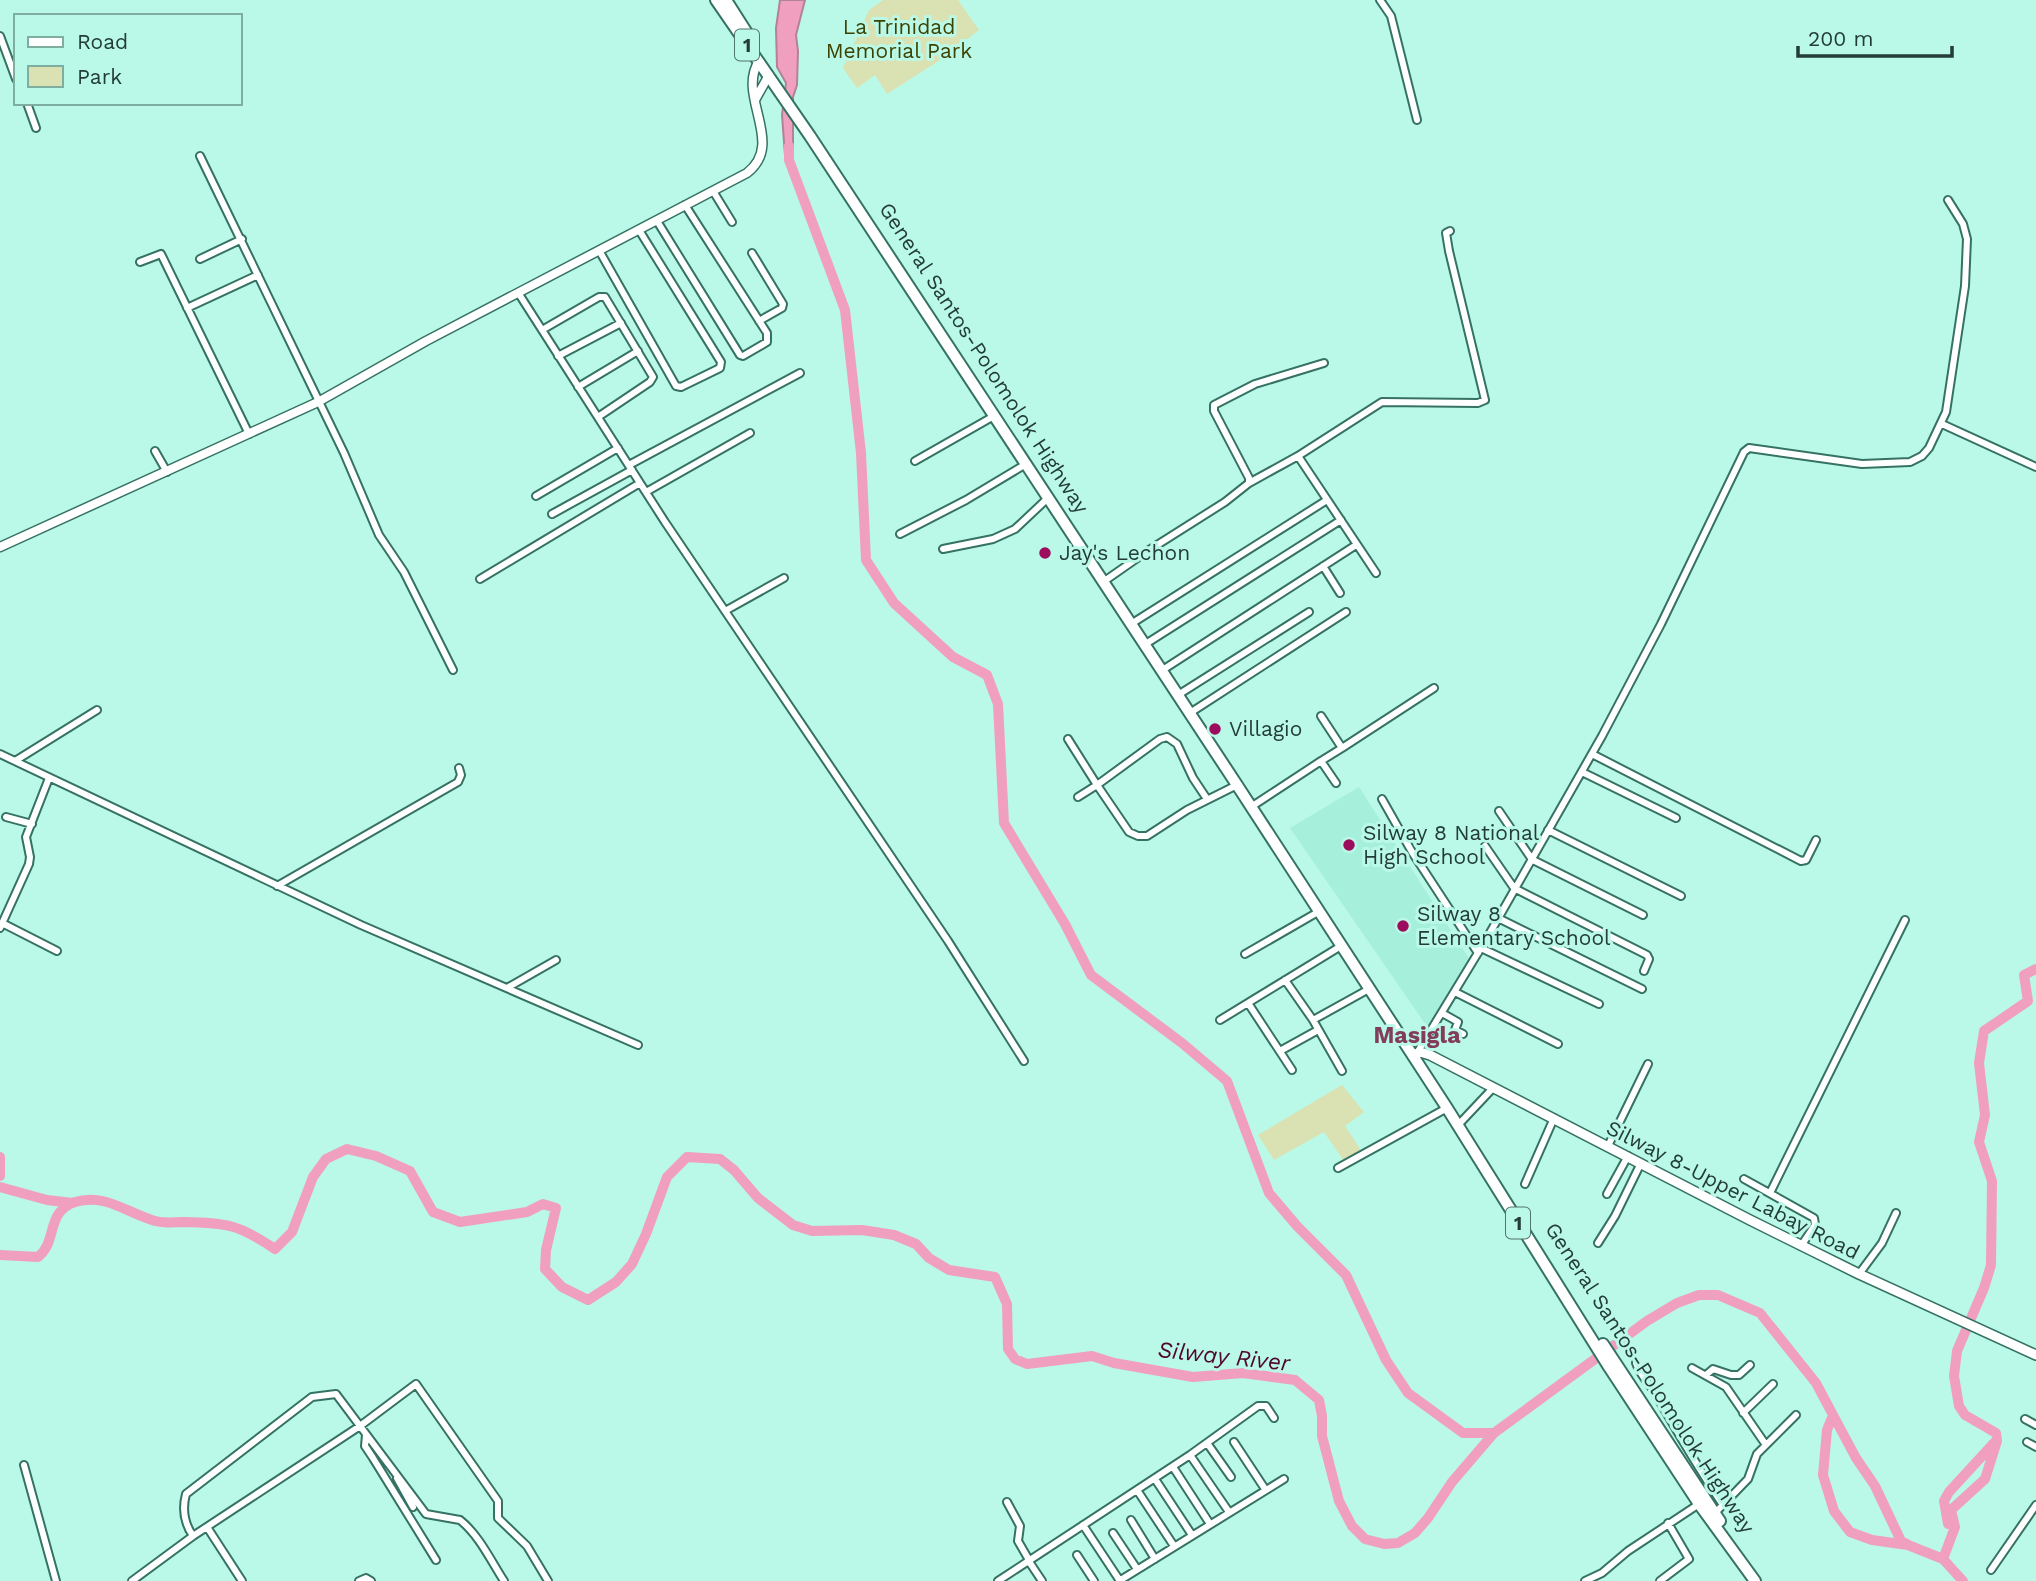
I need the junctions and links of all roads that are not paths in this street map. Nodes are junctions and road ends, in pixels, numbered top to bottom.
1 (716, 0) edge
2 (726, 0) edge
3 (1380, 0) edge
4 (0, 36) edge
5 (760, 61) junction
6 (14, 74) edge
7 (769, 75) junction
8 (779, 86) junction
9 (755, 100) junction
10 (28, 105) edge
11 (801, 119) junction
12 (1418, 120) dead end
13 (36, 128) dead end
14 (200, 156) dead end
15 (713, 191) junction
16 (1948, 200) dead end
17 (685, 205) junction
18 (657, 221) junction
19 (732, 222) dead end
20 (639, 230) junction
21 (1450, 231) dead end
22 (242, 239) junction
23 (600, 252) junction
24 (752, 253) dead end
25 (200, 259) dead end
26 (140, 262) dead end
27 (258, 275) junction
28 (519, 294) junction
29 (187, 308) junction
30 (759, 321) junction
31 (621, 323) junction
32 (542, 330) junction
33 (638, 351) junction
34 (558, 356) junction
35 (1324, 363) dead end
36 (800, 373) dead end
37 (579, 387) junction
38 (317, 402) junction
39 (994, 416) junction
40 (597, 417) junction
41 (1942, 424) junction
42 (249, 433) junction
43 (750, 433) dead end
44 (618, 448) junction
45 (155, 451) dead end
46 (1298, 456) junction
47 (915, 461) dead end
48 (1026, 464) junction
49 (2036, 467) edge
50 (630, 468) junction
51 (167, 472) junction
52 (640, 483) junction
53 (1249, 484) junction
54 (646, 492) junction
55 (536, 496) dead end
56 (1048, 498) junction
57 (1327, 500) junction
58 (552, 514) dead end
59 (1340, 520) junction
60 (900, 534) dead end
61 (1356, 545) junction
62 (0, 547) edge
63 (943, 549) dead end
64 (1323, 566) junction
65 (1376, 573) dead end
66 (785, 578) dead end
67 (480, 579) dead end
68 (1104, 581) junction
69 (1340, 593) dead end
70 (725, 611) junction
71 (1309, 612) dead end
72 (1346, 612) dead end
73 (1132, 623) junction
74 (1146, 644) junction
75 (453, 670) dead end
76 (1163, 670) junction
77 (1434, 688) dead end
78 (1179, 694) junction
79 (97, 710) dead end
80 (1193, 711) junction
81 (1321, 716) dead end
82 (1068, 739) dead end
83 (1342, 748) junction
84 (0, 754) edge
85 (1591, 754) junction
86 (15, 761) junction
87 (1321, 761) junction
88 (458, 768) dead end
89 (1582, 772) junction
90 (49, 778) junction
91 (1336, 783) dead end
92 (1097, 785) junction
93 (1237, 785) junction
94 (1078, 797) dead end
95 (1208, 799) junction
96 (1382, 799) dead end
97 (1254, 805) junction
98 (1499, 811) dead end
99 (6, 817) dead end
100 (1676, 818) dead end
101 (32, 824) junction
102 (1548, 831) junction
103 (1816, 840) dead end
104 (1485, 846) dead end
105 (1531, 858) junction
106 (277, 886) junction
107 (1514, 888) junction
108 (1681, 897) dead end
109 (1318, 912) junction
110 (1643, 915) dead end
111 (1498, 918) junction
112 (1905, 920) dead end
113 (1, 926) edge
114 (1341, 946) junction
115 (1479, 950) junction
116 (57, 951) dead end
117 (1245, 954) dead end
118 (556, 960) dead end
119 (1644, 971) dead end
120 (1285, 980) junction
121 (507, 988) junction
122 (1369, 989) junction
123 (1642, 989) dead end
124 (1455, 992) junction
125 (1248, 1003) junction
126 (1599, 1004) dead end
127 (1442, 1013) junction
128 (1220, 1020) dead end
129 (1313, 1020) junction
130 (1318, 1030) junction
131 (1463, 1034) dead end
132 (1558, 1044) dead end
133 (638, 1045) dead end
134 (1280, 1051) junction
135 (1415, 1054) junction
136 (1024, 1061) dead end
137 (1647, 1063) dead end
138 (1292, 1070) dead end
139 (1342, 1071) dead end
140 (1493, 1088) junction
141 (1447, 1108) junction
142 (1554, 1118) junction
143 (1461, 1122) junction
144 (1608, 1146) junction
145 (1628, 1156) junction
146 (1641, 1163) junction
147 (1338, 1168) dead end
148 (1744, 1179) dead end
149 (1525, 1184) dead end
150 (1770, 1193) junction
151 (1607, 1195) dead end
152 (1896, 1213) dead end
153 (1598, 1243) dead end
154 (1801, 1245) junction
155 (1859, 1274) junction
156 (1593, 1335) junction
157 (2036, 1355) edge
158 (1636, 1363) dead end
159 (1612, 1365) junction
160 (1750, 1365) dead end
161 (1692, 1368) dead end
162 (1706, 1375) junction
163 (1773, 1384) dead end
164 (1743, 1413) junction
165 (1796, 1415) dead end
166 (1274, 1418) dead end
167 (2025, 1419) dead end
168 (2036, 1425) edge
169 (360, 1426) junction
170 (366, 1435) junction
171 (1234, 1442) dead end
172 (2027, 1442) dead end
173 (1207, 1443) junction
174 (1766, 1445) junction
175 (2036, 1447) edge
176 (1190, 1455) junction
177 (383, 1458) junction
178 (24, 1465) dead end
179 (1172, 1467) junction
180 (395, 1473) junction
181 (384, 1475) junction
182 (1231, 1477) dead end
183 (1154, 1479) junction
184 (1284, 1479) dead end
185 (1265, 1489) junction
186 (1137, 1490) junction
187 (1007, 1502) dead end
188 (1699, 1504) junction
189 (2036, 1505) edge
190 (413, 1507) dead end
191 (1719, 1509) junction
192 (1229, 1512) junction
193 (1131, 1520) dead end
194 (1668, 1523) junction
195 (1210, 1524) junction
196 (1083, 1525) junction
197 (207, 1527) junction
198 (1113, 1533) dead end
199 (1192, 1535) junction
200 (193, 1536) junction
201 (1174, 1546) junction
202 (1076, 1555) dead end
203 (1155, 1559) junction
204 (436, 1560) dead end
205 (1029, 1560) junction
206 (1137, 1569) junction
207 (1991, 1570) dead end
208 (1010, 1573) junction
209 (56, 1581) edge
210 (132, 1581) edge
211 (242, 1581) edge
212 (359, 1581) edge
213 (371, 1581) edge
214 (504, 1581) edge
215 (548, 1581) edge
216 (998, 1581) edge
217 (1016, 1581) edge
218 (1042, 1581) edge
219 (1094, 1581) edge
220 (1119, 1581) edge
221 (1585, 1581) edge
222 (1660, 1581) edge
223 (1755, 1581) edge
224 (1762, 1581) edge

1 - 5 highway, 1
2 - 8 highway, 1
3 - 12 street
4 - 6 street
5 - 7 highway, 1
5 - 9 street
7 - 8 highway, 1
7 - 9 street
8 - 11 highway, 1
9 - 15 street
10 - 13 street
11 - 39 highway, 1
11 - 68 highway, General Santos-Polomolok Highway / 1
14 - 22 street
15 - 17 street
15 - 19 street
16 - 41 street
17 - 18 street
17 - 30 street
18 - 20 street
18 - 30 street
20 - 23 street
20 - 23 street
21 - 46 street
22 - 25 street
22 - 27 street
23 - 28 street
24 - 30 street
26 - 29 street
27 - 29 street
27 - 38 street
28 - 32 street
28 - 38 street
29 - 42 street
31 - 32 street
31 - 33 street
31 - 34 street
32 - 34 street
33 - 37 street
33 - 40 street
34 - 37 street
35 - 53 street
36 - 50 street
37 - 40 street
38 - 42 street
38 - 75 street
39 - 47 street
39 - 48 highway, 1
40 - 44 street
41 - 49 street
41 - 85 street
42 - 51 street
43 - 54 street
44 - 50 street
44 - 55 street
45 - 51 street
46 - 53 street
46 - 57 street
48 - 56 highway, 1
48 - 60 street
50 - 52 street
50 - 58 street
51 - 62 street
52 - 54 street
52 - 67 street
53 - 68 street
54 - 70 street
56 - 63 street
56 - 68 highway, 1
57 - 59 street
57 - 73 street
59 - 61 street
59 - 74 street
61 - 64 street
61 - 65 street
64 - 69 street
64 - 76 street
66 - 70 street
68 - 73 highway, 1
70 - 136 street
71 - 78 street
72 - 80 street
73 - 74 highway, 1
74 - 76 highway, 1
76 - 78 highway, 1
77 - 83 street
78 - 80 highway, General Santos-Polomolok Highway / 1
78 - 93 highway, 1
79 - 86 street
80 - 97 highway, General Santos-Polomolok Highway / 1
81 - 83 street
82 - 92 street
83 - 87 street
84 - 86 street
85 - 89 street
85 - 103 street
86 - 90 street
87 - 91 street
87 - 97 street
88 - 106 street
89 - 100 street
89 - 102 street
90 - 101 street
90 - 106 street
92 - 94 street
92 - 95 street
92 - 95 street
93 - 95 street
93 - 109 highway, 1
96 - 115 street
97 - 135 highway, General Santos-Polomolok Highway / 1
98 - 105 street
99 - 101 street
101 - 113 street
102 - 105 street
102 - 108 street
104 - 107 street
105 - 107 street
105 - 110 street
106 - 121 street
107 - 111 street
107 - 119 street
109 - 114 highway, 1
109 - 117 street
111 - 115 street
111 - 123 street
112 - 150 street
113 - 116 street
114 - 120 street
114 - 122 highway, 1
115 - 124 street
115 - 126 street
118 - 121 street
120 - 125 street
120 - 129 street
121 - 133 street
122 - 129 street
122 - 135 highway, 1
124 - 127 street
124 - 132 street
125 - 128 street
125 - 134 street
127 - 131 street
127 - 135 street
129 - 130 street
130 - 134 street
130 - 139 street
134 - 138 street
135 - 140 main road, Silway 8-Upper Labay Road
135 - 141 highway, 1
135 - 143 highway, General Santos-Polomolok Highway / 1
137 - 144 street
140 - 142 main road, Silway 8-Upper Labay Road
140 - 143 street
141 - 147 street
141 - 156 highway, 1
142 - 144 main road, Silway 8-Upper Labay Road
142 - 149 street
143 - 156 highway, General Santos-Polomolok Highway / 1
144 - 145 main road, Silway 8-Upper Labay Road
145 - 146 main road, Silway 8-Upper Labay Road
145 - 151 street
146 - 153 street
146 - 154 main road, Silway 8-Upper Labay Road
148 - 150 street
150 - 154 street
152 - 155 street
154 - 155 main road, Silway 8-Upper Labay Road
155 - 157 main road, Silway 8-Upper Labay Road
156 - 159 highway, 1
158 - 191 street
159 - 188 highway, 1
159 - 191 highway, General Santos-Polomolok Highway / 1
160 - 162 street
161 - 162 street
162 - 164 street
163 - 164 street
164 - 174 street
165 - 174 street
166 - 173 street
167 - 168 street
169 - 170 street
169 - 197 street
169 - 200 street
169 - 215 street
170 - 177 street
170 - 181 street
171 - 185 street
172 - 175 street
173 - 176 street
173 - 182 street
174 - 191 street
176 - 179 street
176 - 192 street
177 - 180 street
177 - 181 street
178 - 209 street
179 - 183 street
179 - 195 street
180 - 190 street
180 - 214 street
181 - 204 street
183 - 186 street
183 - 199 street
184 - 185 street
185 - 192 street
186 - 196 street
186 - 201 street
187 - 205 street
188 - 194 street
188 - 223 highway, 1
189 - 207 street
191 - 224 highway, General Santos-Polomolok Highway / 1
192 - 195 street
193 - 203 street
194 - 221 street
194 - 222 street
195 - 199 street
196 - 205 street
196 - 220 street
197 - 200 street
197 - 211 street
198 - 206 street
199 - 201 street
200 - 210 street
201 - 203 street
202 - 219 street
203 - 206 street
205 - 208 street
205 - 218 street
206 - 220 street
208 - 216 street
208 - 217 street
212 - 213 street

